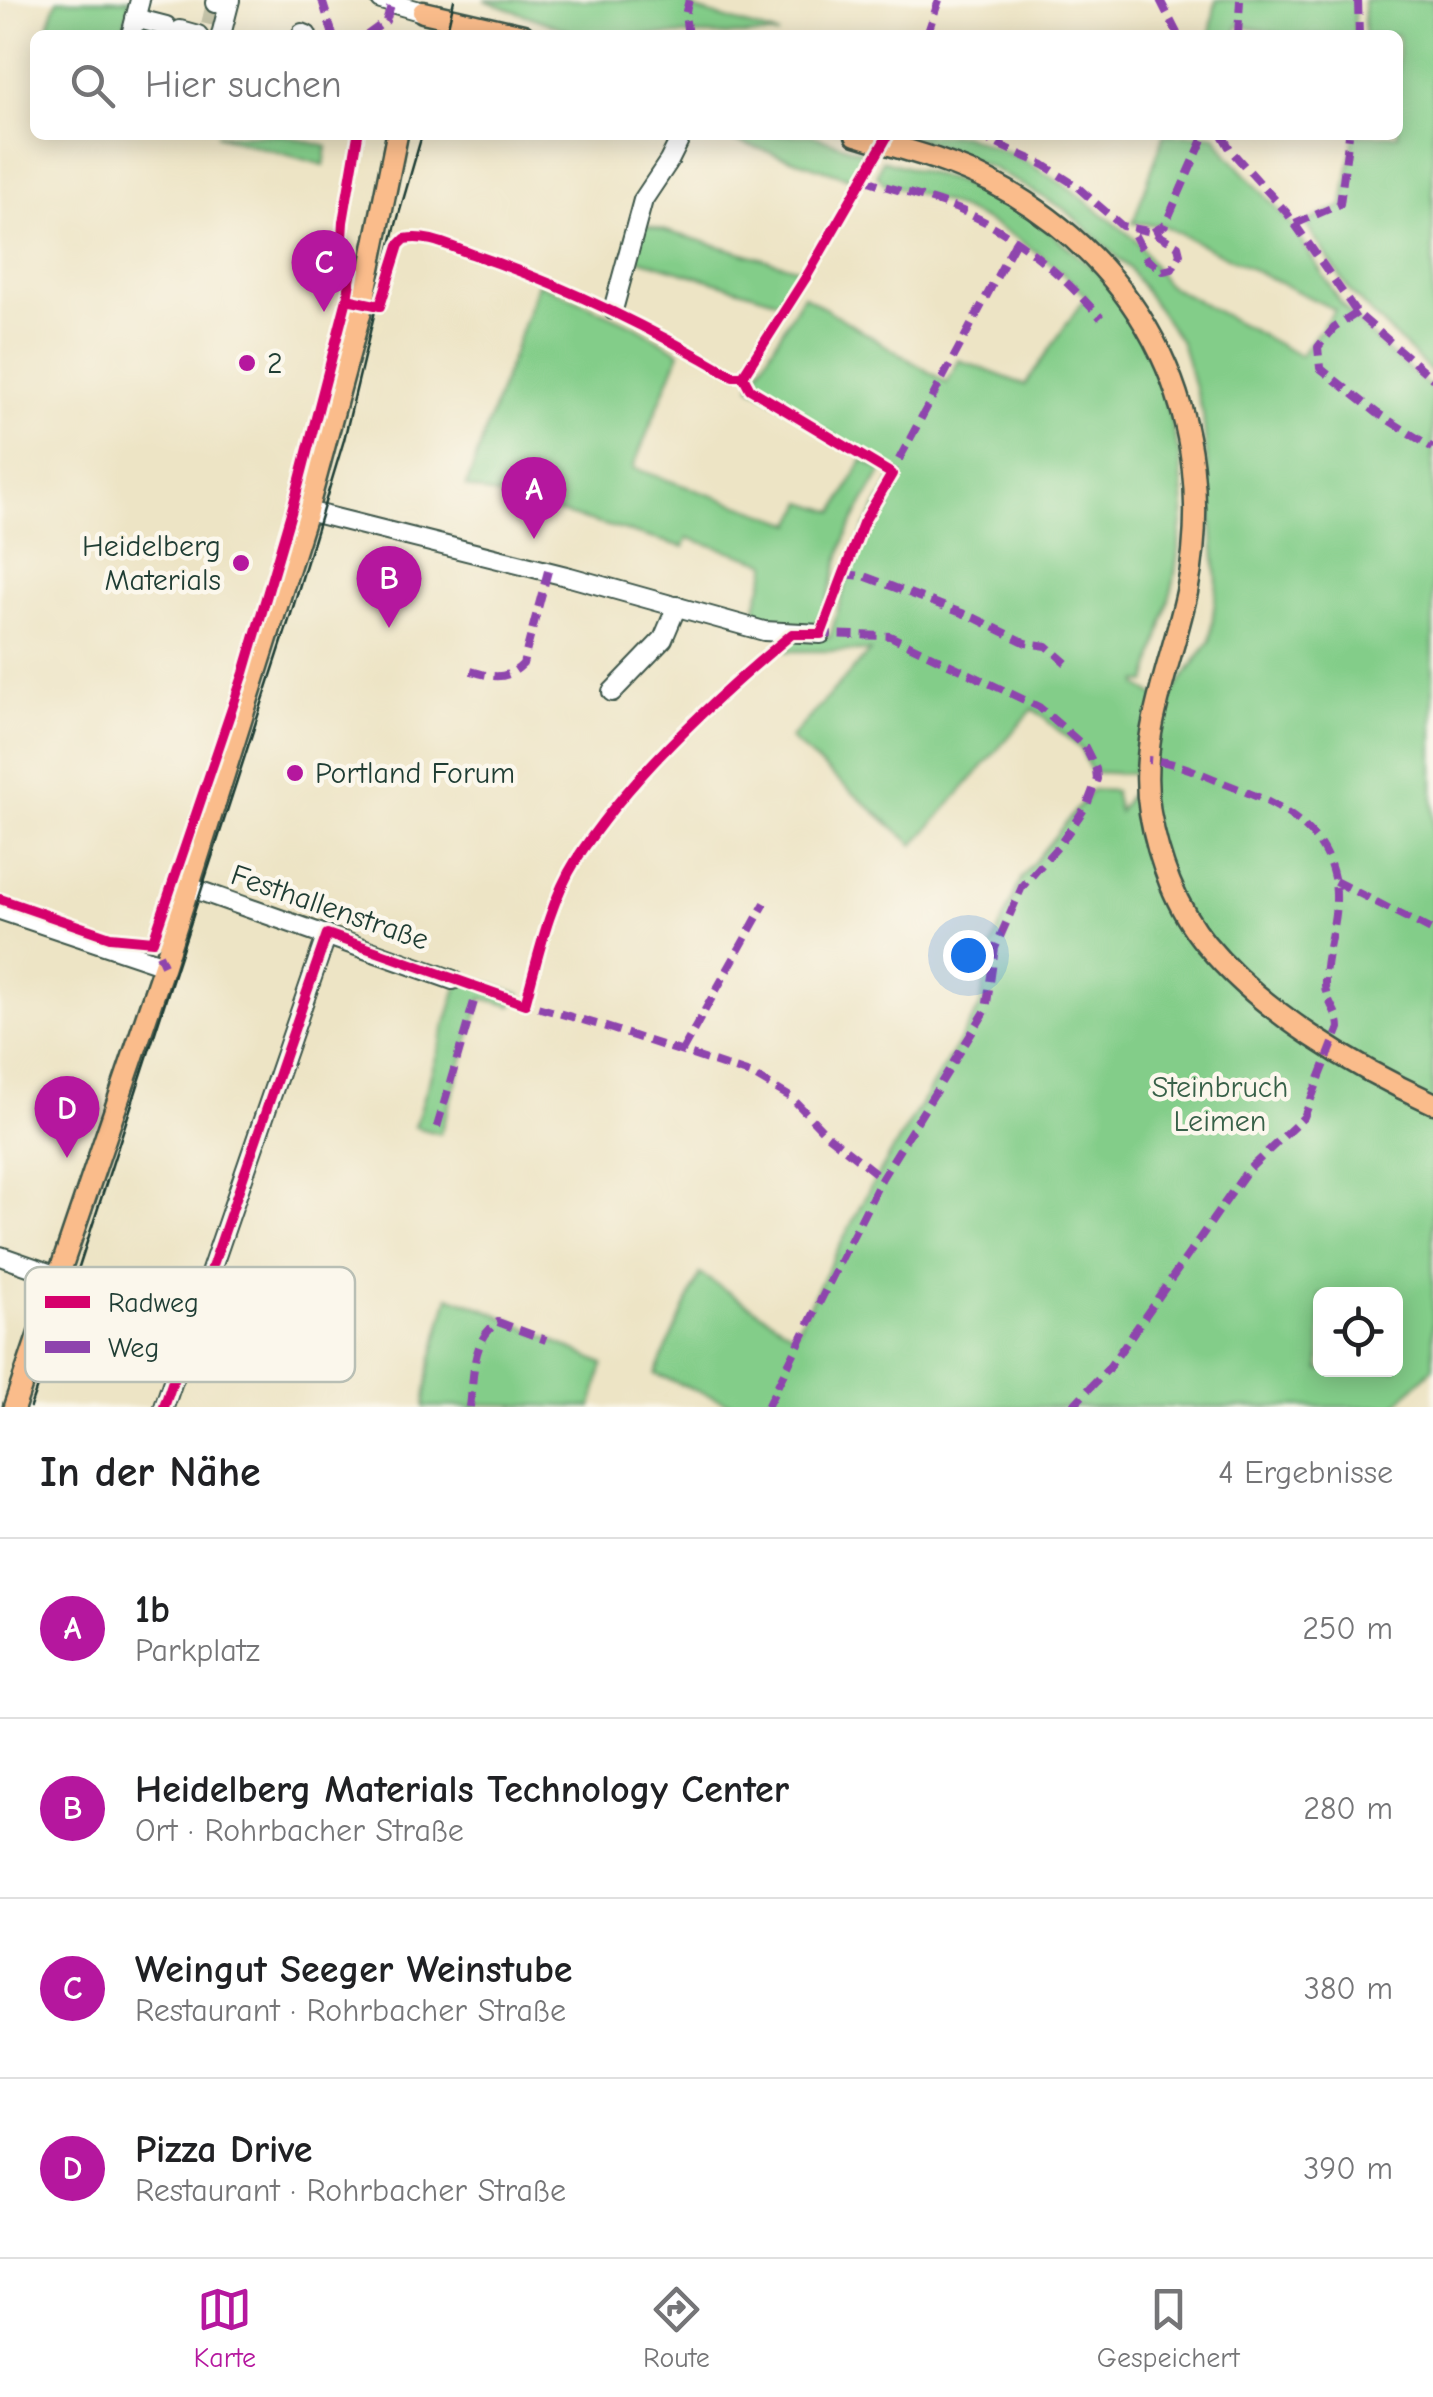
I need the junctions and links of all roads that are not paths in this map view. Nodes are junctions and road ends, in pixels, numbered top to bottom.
1 (381, 0) edge
2 (228, 4) edge
3 (424, 6) edge
4 (135, 18) edge
5 (192, 30) edge
6 (198, 30) edge
7 (500, 30) edge
8 (396, 140) edge
9 (680, 140) edge
10 (872, 140) edge
11 (613, 310) dead end
12 (307, 510) junction
13 (677, 606) junction
14 (821, 634) dead end
15 (612, 692) dead end
16 (189, 887) junction
17 (0, 910) edge
18 (327, 934) junction
19 (164, 965) junction
20 (453, 980) dead end
21 (1433, 1104) edge
22 (0, 1256) edge
23 (31, 1267) edge
24 (63, 1267) edge
25 (212, 1267) edge
26 (25, 1376) edge
27 (173, 1382) edge
28 (14, 1407) edge
29 (164, 1407) edge

1 - 3 street
2 - 6 street
3 - 7 main road
4 - 5 street
8 - 12 main road
9 - 11 street
10 - 21 main road
12 - 13 street
12 - 16 main road
13 - 14 street
13 - 15 street
16 - 18 street, Festhallenstraße
16 - 19 main road
17 - 19 street
18 - 20 street, Festhallenstraße
18 - 25 street
19 - 24 main road
22 - 23 street
26 - 28 main road
27 - 29 street

